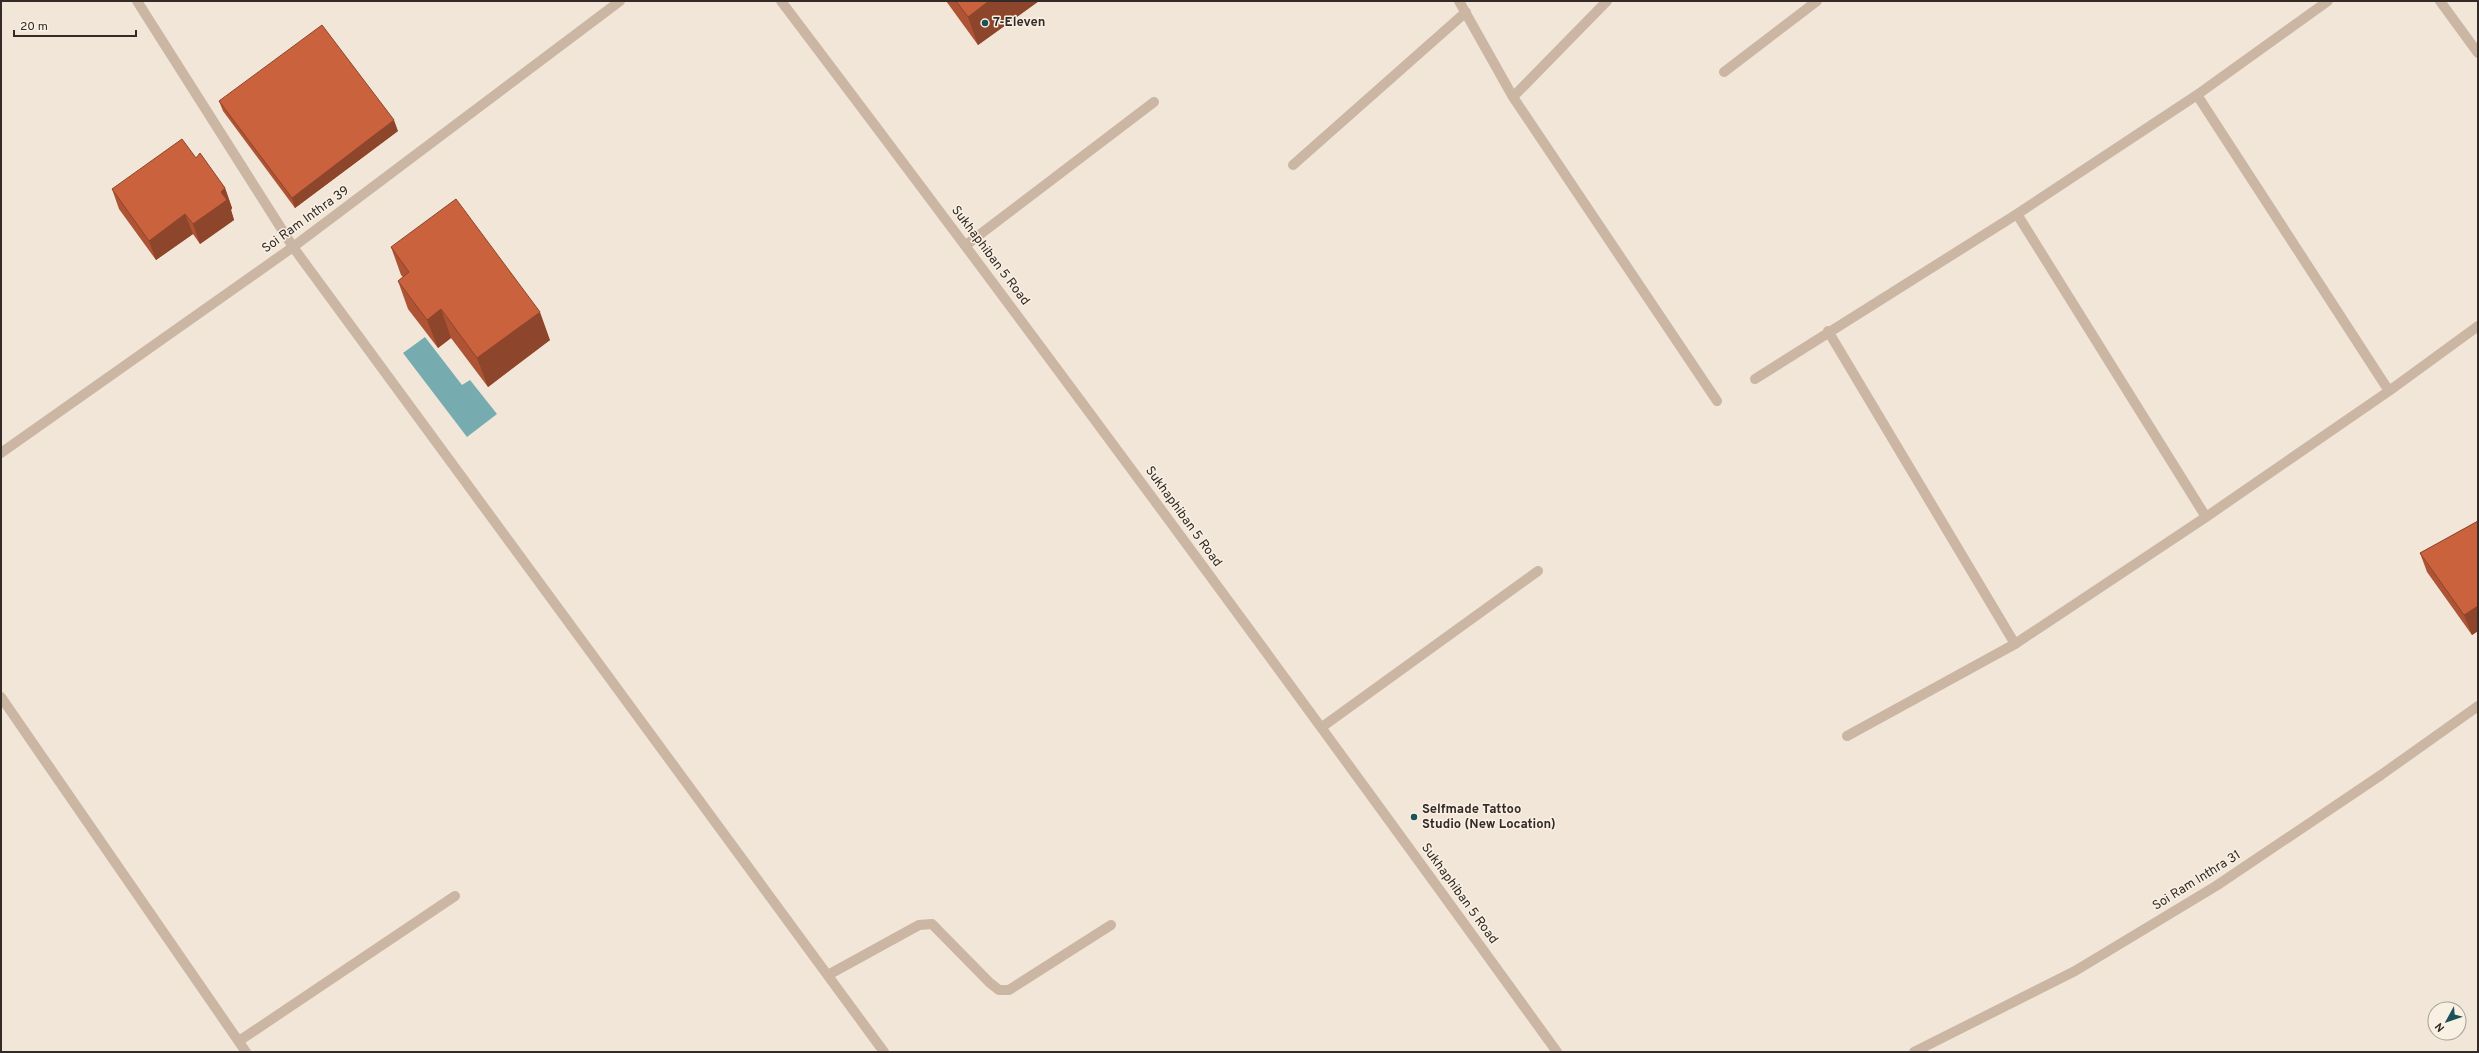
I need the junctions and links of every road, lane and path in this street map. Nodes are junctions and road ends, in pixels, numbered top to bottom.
1 (137, 1) edge
2 (620, 1) edge
3 (781, 1) edge
4 (1458, 1) edge
5 (1607, 1) edge
6 (1818, 1) edge
7 (2328, 1) edge
8 (2440, 1) edge
9 (1466, 12) junction
10 (2478, 53) edge
11 (1724, 72) dead end
12 (2196, 95) junction
13 (1513, 97) junction
14 (1154, 102) dead end
15 (1293, 165) dead end
16 (2017, 214) junction
17 (966, 245) junction
18 (293, 247) junction
19 (2478, 326) edge
20 (1828, 331) junction
21 (1754, 379) dead end
22 (2388, 391) junction
23 (1717, 401) dead end
24 (1, 453) edge
25 (2206, 517) junction
26 (1538, 570) dead end
27 (2015, 644) junction
28 (1, 697) edge
29 (2478, 706) edge
30 (1322, 727) junction
31 (1847, 736) dead end
32 (455, 896) dead end
33 (1111, 925) dead end
34 (828, 975) junction
35 (239, 1041) junction
36 (246, 1052) edge
37 (884, 1052) edge
38 (1557, 1052) edge
39 (1914, 1052) edge

1 - 18 street
2 - 18 street, Soi Ram Inthra 39
3 - 17 street, Sukhaphiban 5 Road
4 - 9 street
5 - 13 street
6 - 11 street
7 - 12 street
8 - 10 street
9 - 13 street
9 - 15 street
12 - 16 street
12 - 22 street
13 - 23 street
14 - 17 street
16 - 20 street
16 - 25 street
17 - 30 street, Sukhaphiban 5 Road
18 - 24 street, Soi Ram Inthra 39
18 - 34 street
19 - 22 street
20 - 21 street
20 - 27 street
22 - 25 street
25 - 27 street
26 - 30 street
27 - 31 street
28 - 35 street
29 - 39 street, Soi Ram Inthra 31
30 - 38 street, Sukhaphiban 5 Road
32 - 35 street
33 - 34 street
34 - 37 street
35 - 36 street

